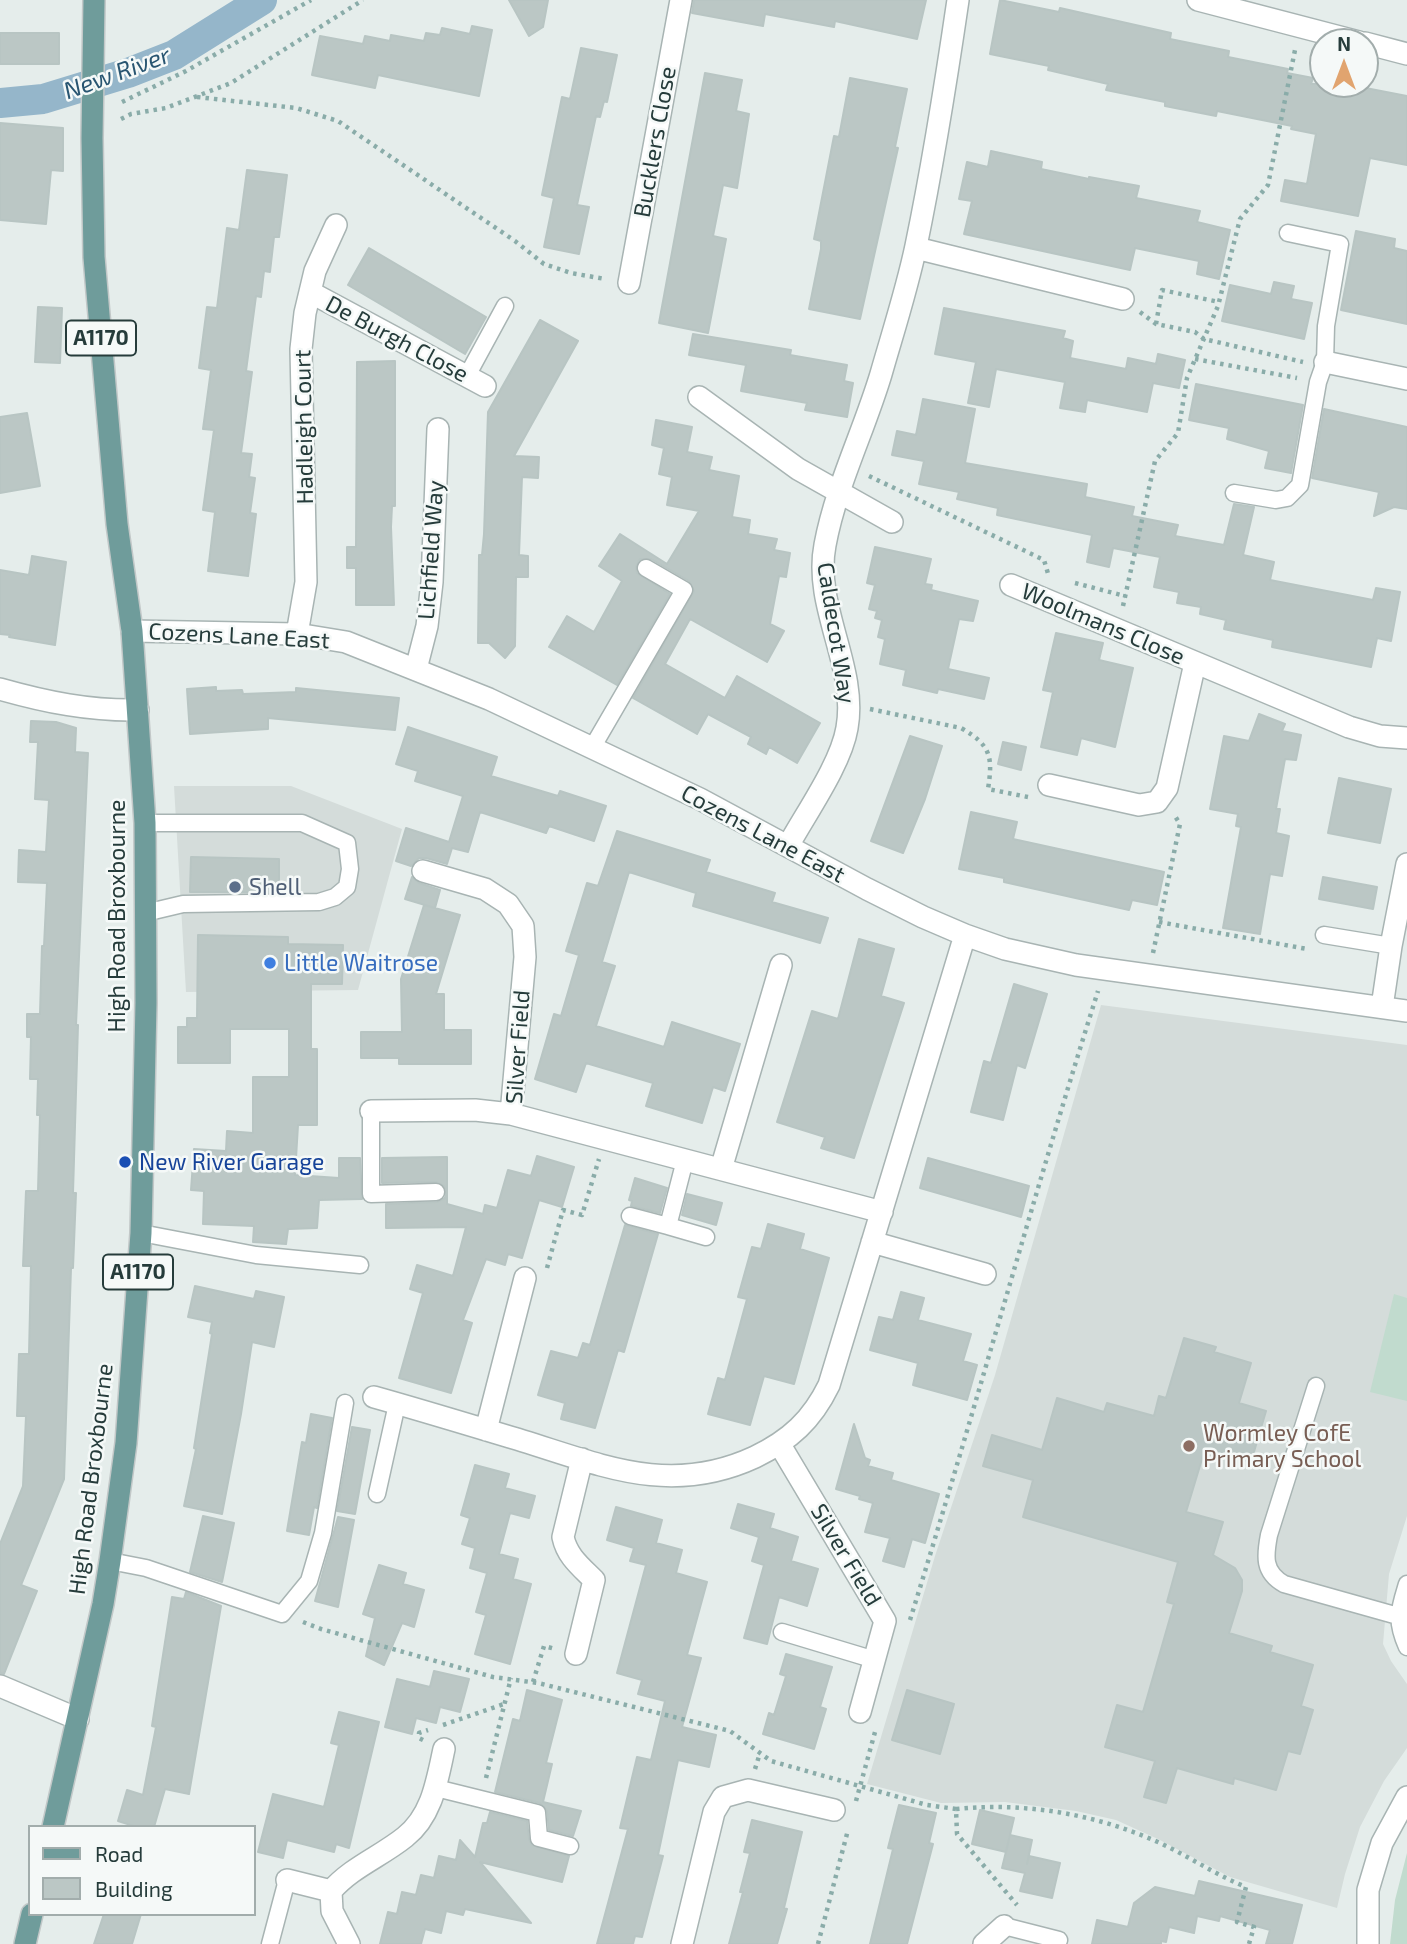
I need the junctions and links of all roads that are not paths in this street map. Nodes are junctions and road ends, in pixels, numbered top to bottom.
1 (94, 0) edge
2 (681, 0) edge
3 (958, 0) edge
4 (1198, 0) edge
5 (1309, 29) edge
6 (1379, 46) edge
7 (1407, 53) edge
8 (336, 225) dead end
9 (1288, 233) dead end
10 (916, 248) junction
11 (629, 284) road end
12 (310, 292) junction
13 (1123, 299) road end
14 (505, 306) dead end
15 (1322, 372) junction
16 (1407, 379) edge
17 (476, 381) joint
18 (699, 397) dead end
19 (438, 429) dead end
20 (841, 492) junction
21 (1234, 493) dead end
22 (892, 522) dead end
23 (646, 568) dead end
24 (1011, 584) dead end
25 (132, 631) junction
26 (297, 634) junction
27 (1195, 663) junction
28 (416, 669) junction
29 (0, 689) edge
30 (138, 710) junction
31 (1407, 738) edge
32 (592, 748) junction
33 (1049, 785) dead end
34 (145, 822) junction
35 (788, 846) junction
36 (1407, 864) edge
37 (424, 871) dead end
38 (145, 913) junction
39 (965, 935) junction
40 (1324, 935) dead end
41 (1391, 946) junction
42 (781, 965) dead end
43 (1382, 1007) junction
44 (1407, 1011) edge
45 (371, 1111) joint
46 (511, 1114) junction
47 (685, 1160) junction
48 (721, 1169) junction
49 (436, 1192) dead end
50 (882, 1212) junction
51 (629, 1216) dead end
52 (668, 1226) junction
53 (141, 1233) junction
54 (706, 1237) dead end
55 (872, 1242) junction
56 (360, 1265) dead end
57 (985, 1274) dead end
58 (525, 1278) road end
59 (1316, 1386) dead end
60 (374, 1397) dead end
61 (345, 1403) dead end
62 (397, 1404) junction
63 (486, 1430) junction
64 (780, 1445) junction
65 (582, 1459) junction
66 (377, 1494) dead end
67 (110, 1562) junction
68 (1407, 1584) edge
69 (1398, 1616) junction
70 (782, 1632) dead end
71 (1407, 1647) edge
72 (576, 1654) road end
73 (875, 1660) junction
74 (0, 1686) edge
75 (860, 1712) dead end
76 (78, 1719) junction
77 (444, 1749) dead end
78 (436, 1788) junction
79 (1407, 1797) edge
80 (844, 1808) road end
81 (53, 1825) edge
82 (570, 1846) dead end
83 (287, 1880) joint
84 (331, 1891) junction
85 (32, 1916) edge
86 (1004, 1926) joint
87 (1059, 1940) dead end
88 (25, 1944) edge
89 (270, 1944) edge
90 (349, 1944) edge
91 (682, 1944) edge
92 (984, 1944) edge
93 (1368, 1944) edge

1 - 25 main road, High Road Broxbourne / A1170
2 - 11 street, Bucklers Close
3 - 10 street, Caldecot Way
4 - 5 street
6 - 7 street
8 - 12 street, Hadleigh Court
9 - 15 lane
10 - 13 street
10 - 20 street, Caldecot Way
12 - 17 street, De Burgh Close
12 - 26 street, Hadleigh Court
14 - 17 lane
15 - 16 street
15 - 21 lane
18 - 20 street
19 - 28 street, Lichfield Way
20 - 22 street
20 - 35 street, Caldecot Way
23 - 32 lane
24 - 27 street, Woolmans Close
25 - 26 street, Cozens Lane East
25 - 30 main road, High Road Broxbourne / A1170
26 - 28 street, Cozens Lane East
27 - 31 street, Woolmans Close
27 - 33 street, Woolmans Close
28 - 32 street, Cozens Lane East
29 - 30 street
30 - 34 main road, High Road Broxbourne / A1170
32 - 35 street, Cozens Lane East
34 - 38 main road, High Road Broxbourne / A1170
34 - 38 lane
35 - 39 street, Cozens Lane East
36 - 41 street
37 - 46 street, Silver Field
38 - 53 main road, High Road Broxbourne / A1170
39 - 43 street, Cozens Lane East
39 - 50 street
40 - 41 lane
41 - 43 street
42 - 48 street
43 - 44 street, Cozens Lane East
45 - 46 street
45 - 49 lane
46 - 47 street, Silver Field
47 - 48 street, Silver Field
47 - 52 lane
48 - 50 street, Silver Field
50 - 55 street
51 - 52 lane
52 - 54 lane
53 - 56 lane
53 - 67 main road, High Road Broxbourne / A1170
55 - 57 street
55 - 64 street
58 - 63 street
59 - 69 lane
60 - 62 street
61 - 67 lane
62 - 63 street
62 - 66 lane
63 - 65 street
64 - 65 street
64 - 73 street, Silver Field
65 - 72 street
67 - 76 main road, High Road Broxbourne / A1170
68 - 69 lane
69 - 71 lane
70 - 73 lane
73 - 75 street, Silver Field
74 - 76 street
76 - 81 main road, High Road Broxbourne / A1170
77 - 78 street
78 - 82 lane
78 - 84 street
79 - 93 street
80 - 91 street
83 - 84 street
83 - 89 lane
84 - 90 street
85 - 88 main road
86 - 87 lane
86 - 92 street

